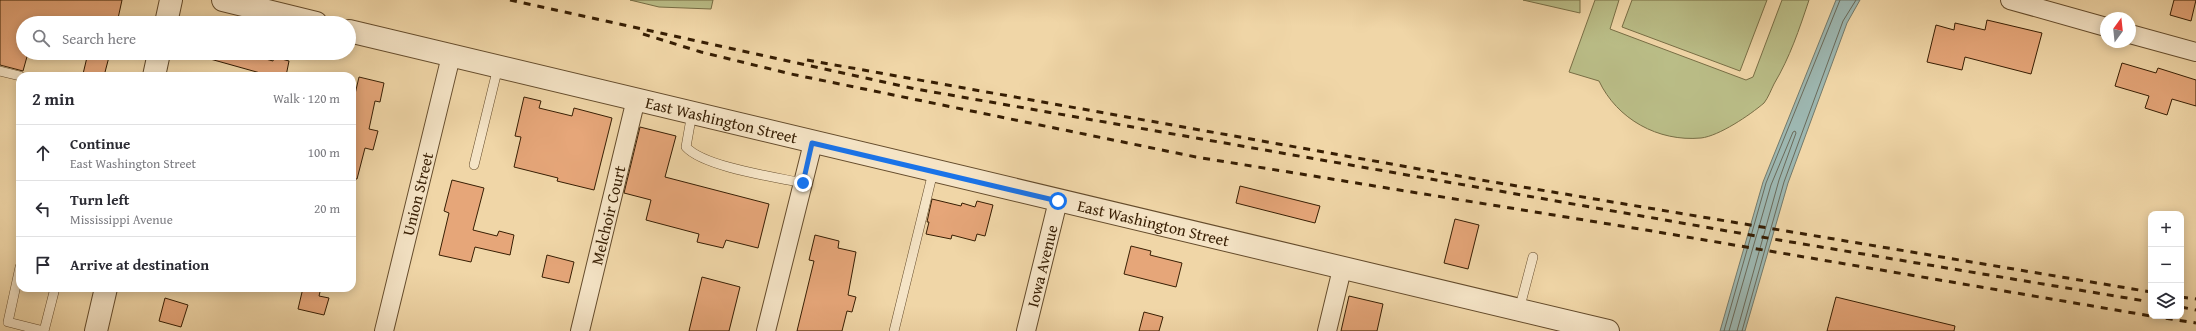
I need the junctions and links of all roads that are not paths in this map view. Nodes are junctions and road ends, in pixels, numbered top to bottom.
1 (171, 0) edge
2 (223, 0) edge
3 (2010, 0) edge
4 (168, 16) edge
5 (288, 16) edge
6 (2100, 25) edge
7 (356, 33) edge
8 (2136, 36) edge
9 (2196, 52) edge
10 (451, 56) junction
11 (157, 60) edge
12 (498, 67) junction
13 (0, 71) edge
14 (155, 72) edge
15 (16, 75) edge
16 (636, 99) junction
17 (692, 113) junction
18 (812, 143) junction
19 (474, 165) dead end
20 (933, 172) junction
21 (803, 183) junction
22 (1058, 201) junction
23 (1533, 257) dead end
24 (1342, 269) junction
25 (16, 285) edge
26 (54, 292) edge
27 (105, 292) edge
28 (1518, 310) junction
29 (44, 331) edge
30 (96, 331) edge
31 (384, 331) edge
32 (580, 331) edge
33 (766, 331) edge
34 (894, 331) edge
35 (1026, 331) edge
36 (1327, 331) edge
37 (1608, 331) edge

1 - 4 street
2 - 5 street
3 - 6 street
7 - 10 street, East Washington Street
8 - 9 street
10 - 12 street, East Washington Street
10 - 31 street, Union Street
11 - 14 street
12 - 16 street, East Washington Street
12 - 19 lane
13 - 15 lane
16 - 17 street, East Washington Street
16 - 32 street, Melchoir Court
17 - 18 street, East Washington Street
17 - 21 lane
18 - 20 street, East Washington Street
18 - 21 street
20 - 22 street, East Washington Street
20 - 34 lane
21 - 33 street
22 - 24 street, East Washington Street
22 - 35 street, Iowa Avenue
23 - 28 lane
24 - 28 street, East Washington Street
24 - 36 street
25 - 29 lane
26 - 29 lane
27 - 30 street
28 - 37 street, East Washington Street

